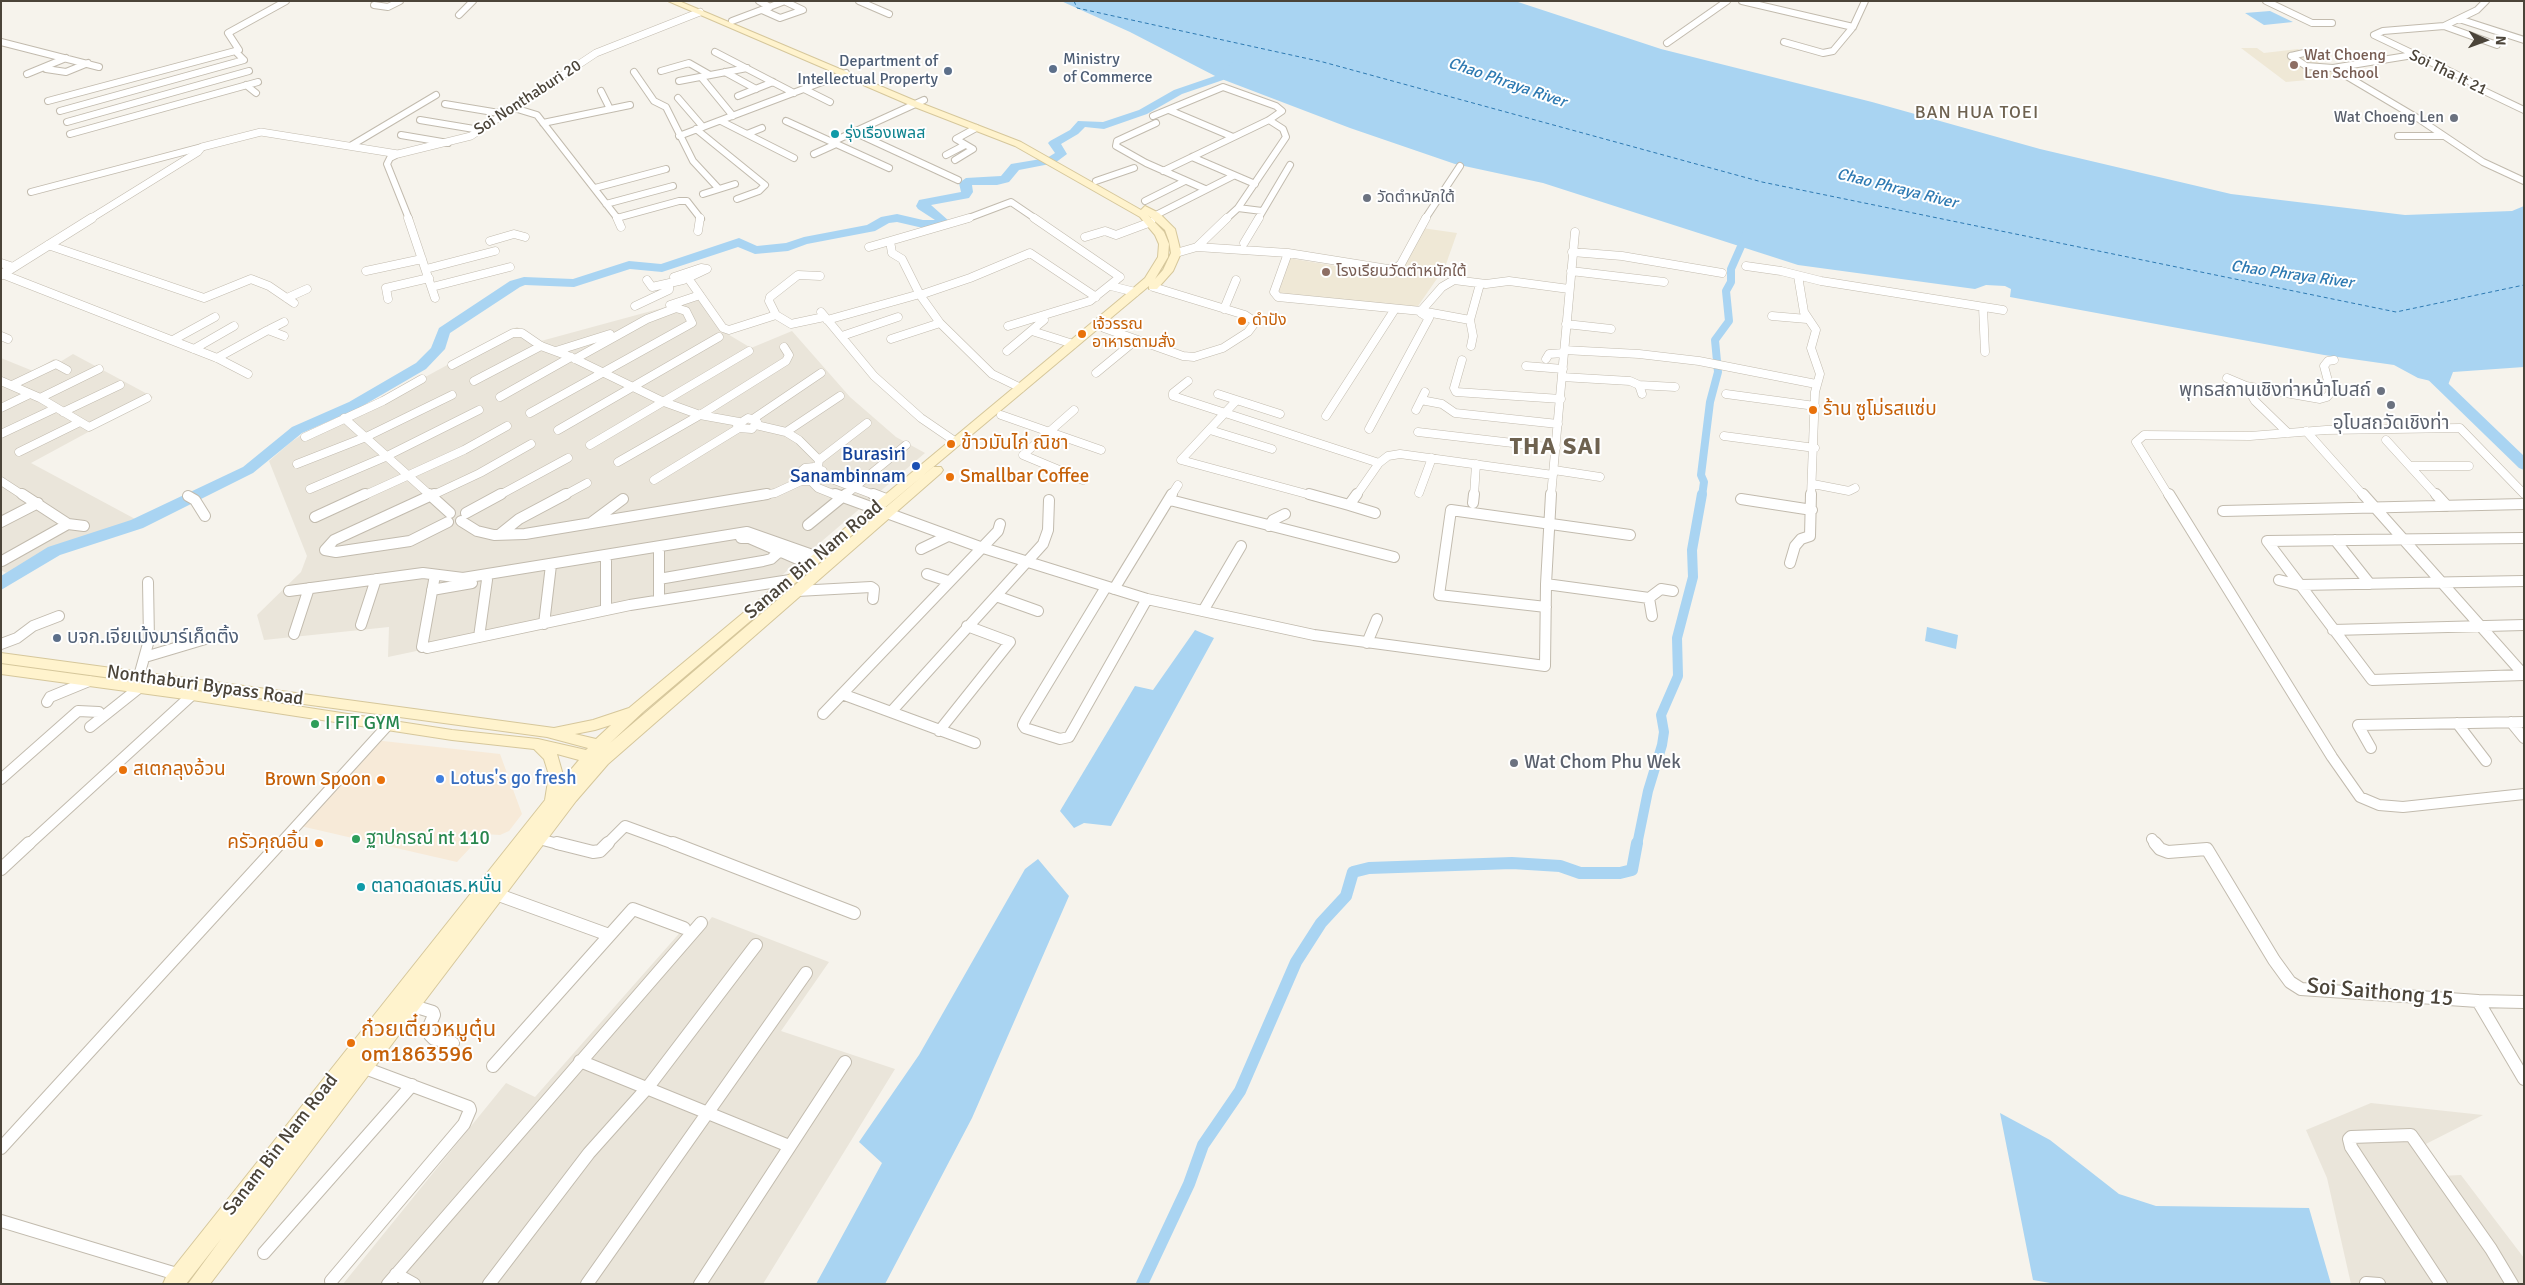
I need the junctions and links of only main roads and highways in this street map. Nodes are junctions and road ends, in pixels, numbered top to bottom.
1 (672, 1) edge
2 (682, 1) edge
3 (1054, 161) junction
4 (1153, 218) junction
5 (880, 512) junction
6 (794, 585) junction
7 (1, 658) edge
8 (1, 669) edge
9 (139, 682) junction
10 (638, 708) junction
11 (543, 738) junction
12 (602, 752) junction
13 (552, 803) junction
14 (231, 1223) junction
15 (177, 1279) edge
16 (205, 1281) edge

1 - 3 main road, Sanam Bin Nam Road
2 - 3 main road, Sanam Bin Nam Road
3 - 4 main road, Sanam Bin Nam Road
3 - 4 main road, Sanam Bin Nam Road
4 - 5 main road, Sanam Bin Nam Road
4 - 5 main road, Sanam Bin Nam Road
5 - 6 main road, Sanam Bin Nam Road
6 - 10 main road, Sanam Bin Nam Road
6 - 12 main road, Sanam Bin Nam Road
7 - 9 main road, Nonthaburi Bypass Road
8 - 9 main road, Nonthaburi Bypass Road
9 - 11 main road, Nonthaburi Bypass Road
9 - 11 main road, Nonthaburi Bypass Road
10 - 11 main road
10 - 12 main road, Sanam Bin Nam Road
11 - 12 main road, Nonthaburi Bypass Road
11 - 13 main road
12 - 13 main road, Sanam Bin Nam Road
12 - 14 main road, Sanam Bin Nam Road
13 - 14 main road, Sanam Bin Nam Road
14 - 15 main road, Sanam Bin Nam Road
14 - 16 main road, Sanam Bin Nam Road

